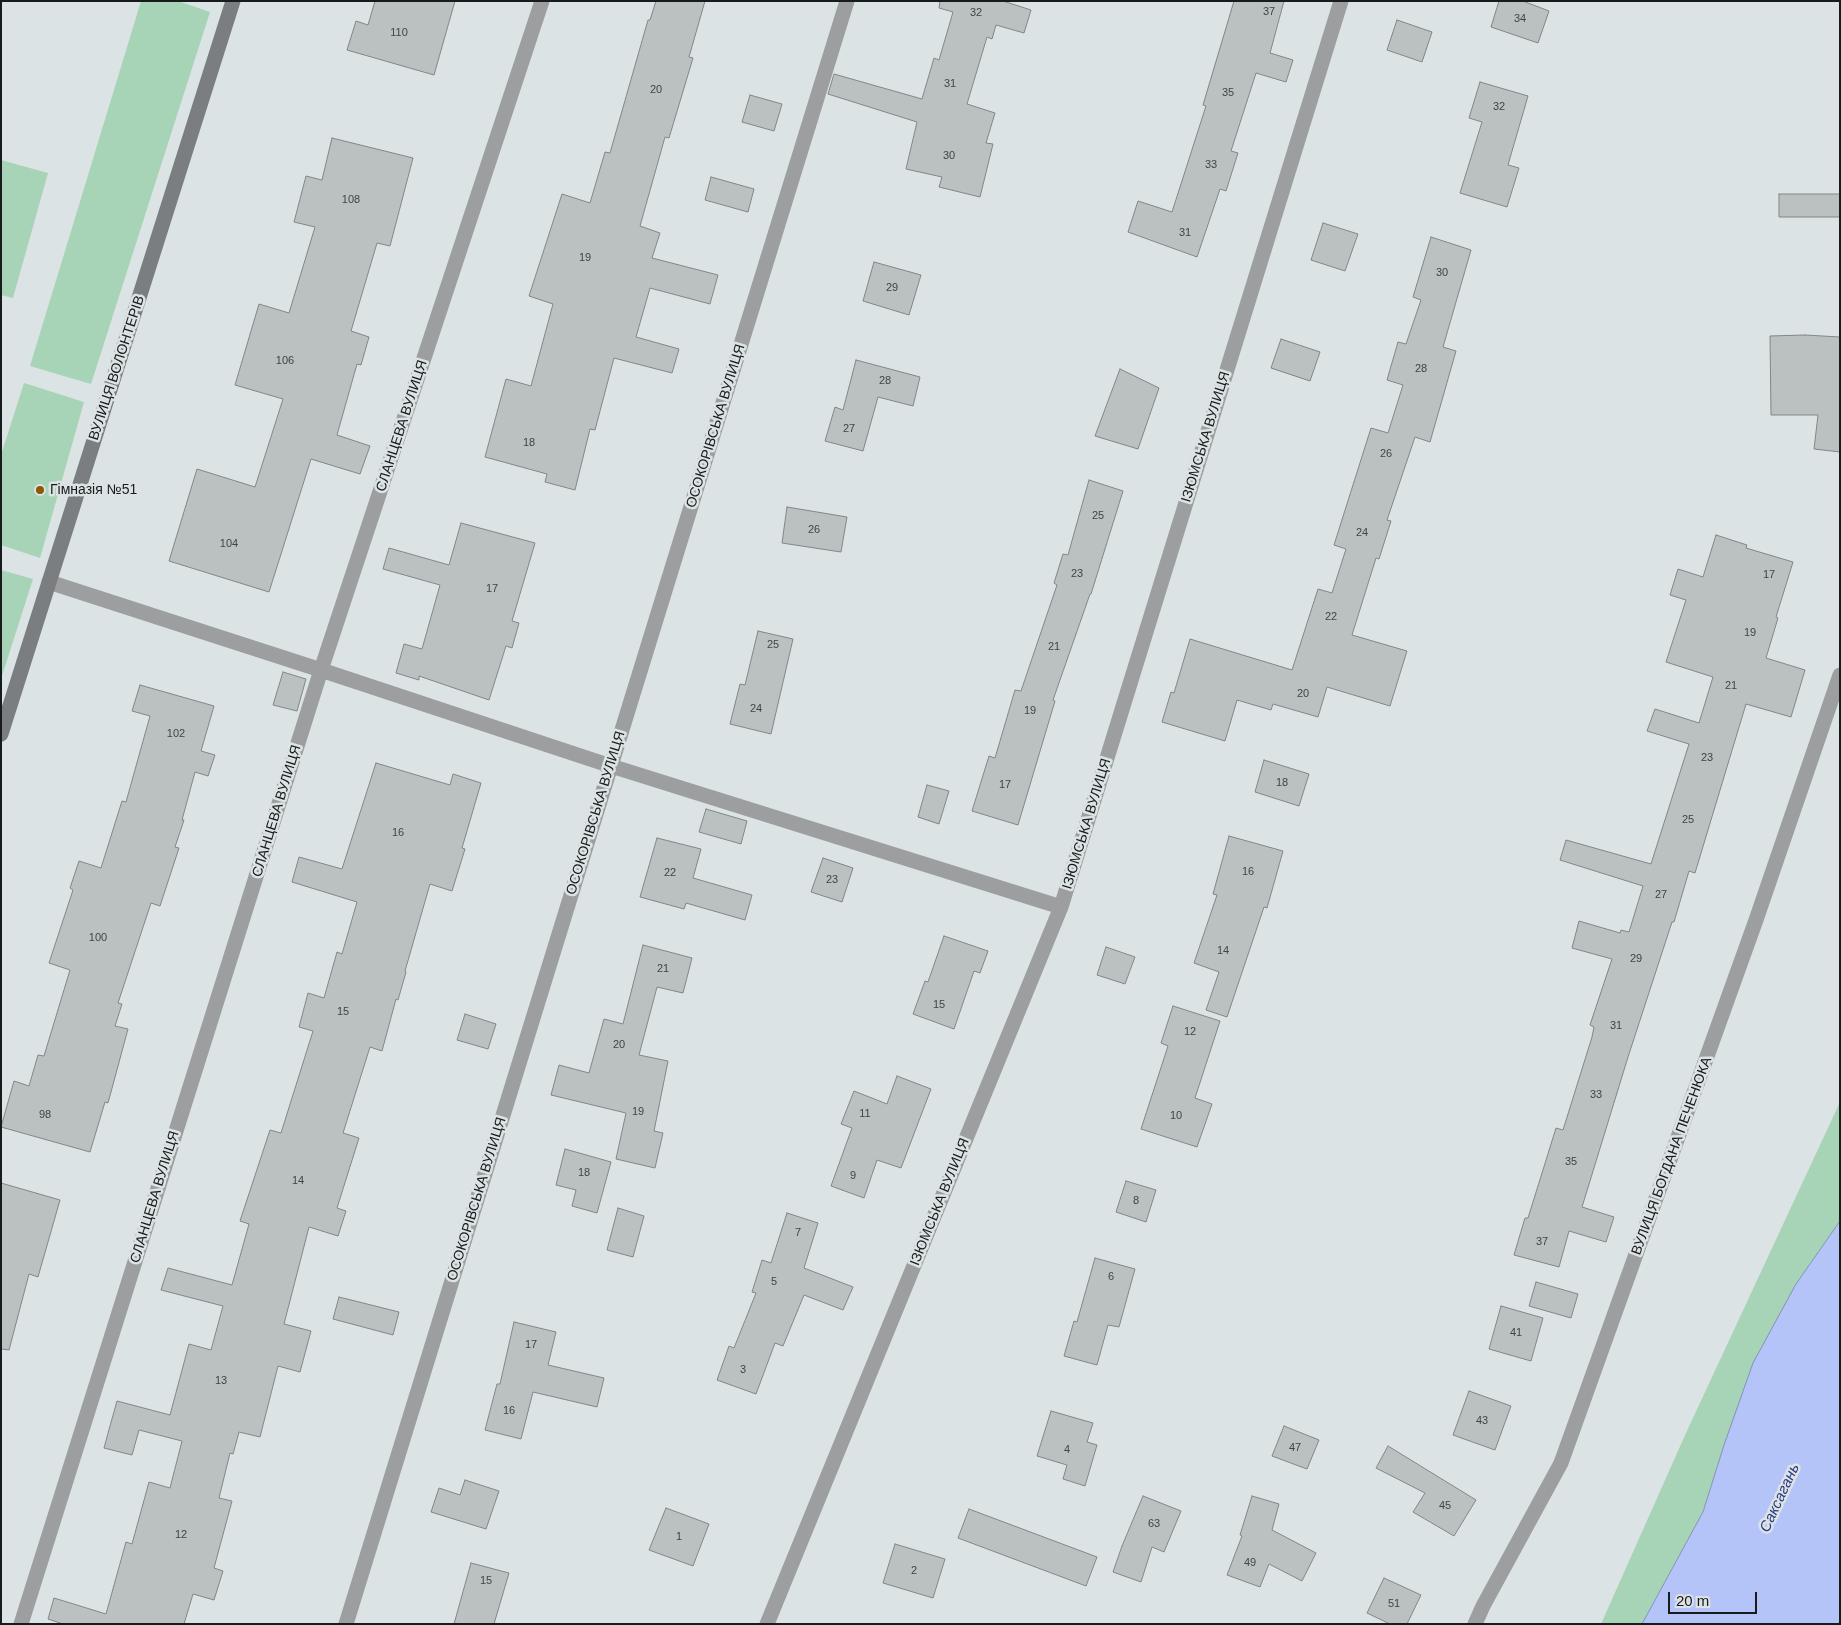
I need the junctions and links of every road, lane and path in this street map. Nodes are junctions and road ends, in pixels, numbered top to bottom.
1 (233, 1) edge
2 (542, 1) edge
3 (847, 1) edge
4 (1341, 1) edge
5 (49, 582) junction
6 (321, 670) junction
7 (1840, 675) edge
8 (1, 734) edge
9 (611, 766) junction
10 (1061, 907) junction
11 (21, 1624) edge
12 (346, 1624) edge
13 (767, 1624) edge
14 (1475, 1624) edge

1 - 5 street, ВУЛИЦЯ ВОЛОНТЕРІВ
2 - 6 street, СЛАНЦЕВА ВУЛИЦЯ
3 - 9 street, ОСОКОРІВСЬКА ВУЛИЦЯ
4 - 10 street, ІЗЮМСЬКА ВУЛИЦЯ
5 - 6 street
5 - 8 street, ВУЛИЦЯ ВОЛОНТЕРІВ
6 - 9 street
6 - 11 street, СЛАНЦЕВА ВУЛИЦЯ
7 - 14 street, ВУЛИЦЯ БОГДАНА ПЕЧЕНЮКА
9 - 10 street
9 - 12 street, ОСОКОРІВСЬКА ВУЛИЦЯ
10 - 13 street, ІЗЮМСЬКА ВУЛИЦЯ

